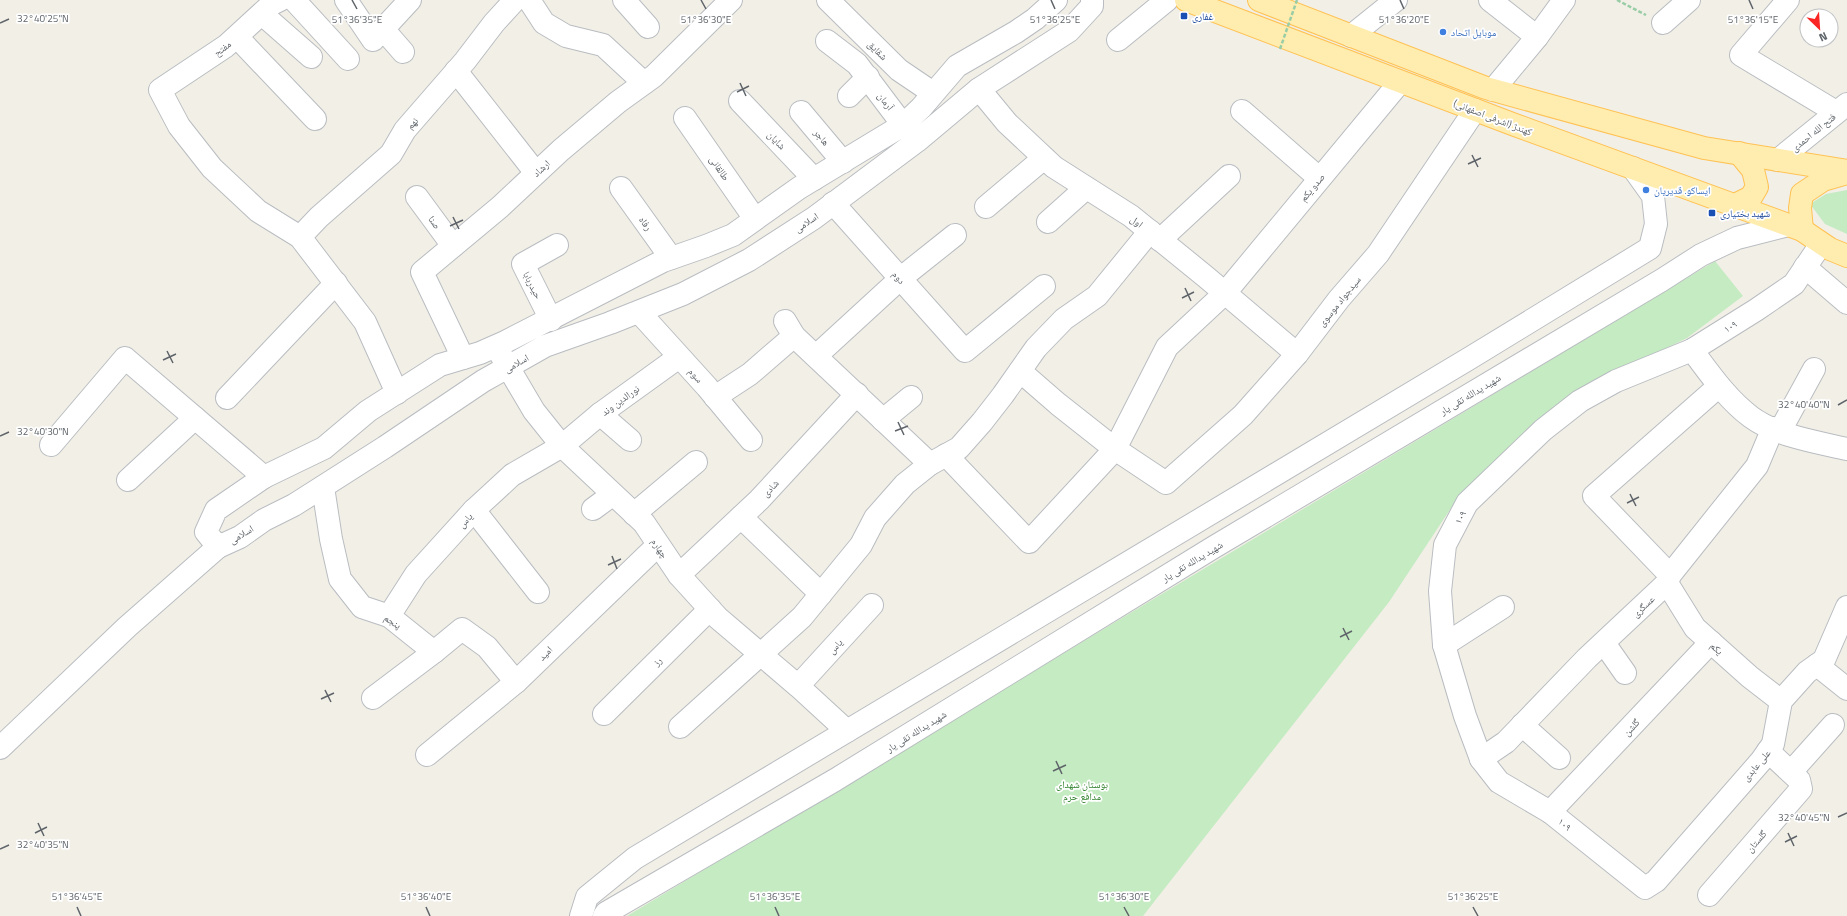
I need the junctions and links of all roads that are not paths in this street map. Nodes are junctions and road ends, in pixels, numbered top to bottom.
1 (280, 0) edge
2 (294, 0) edge
3 (346, 0) edge
4 (410, 0) edge
5 (529, 0) edge
6 (624, 0) edge
7 (731, 0) edge
8 (828, 0) edge
9 (1056, 0) edge
10 (1092, 0) edge
11 (1168, 0) edge
12 (1186, 0) edge
13 (1259, 0) edge
14 (1396, 0) edge
15 (1490, 0) edge
16 (1564, 0) edge
17 (1689, 0) edge
18 (1788, 0) edge
19 (507, 2) edge
20 (262, 14) junction
21 (1663, 23) road end
22 (648, 27) dead end
23 (383, 29) junction
24 (1351, 36) junction
25 (237, 37) junction
26 (1537, 37) junction
27 (1118, 40) dead end
28 (827, 41) dead end
29 (403, 52) dead end
30 (311, 57) dead end
31 (348, 59) dead end
32 (456, 71) junction
33 (868, 77) junction
34 (644, 82) junction
35 (1400, 82) junction
36 (979, 89) junction
37 (1493, 90) junction
38 (933, 93) junction
39 (849, 96) dead end
40 (740, 101) dead end
41 (1842, 108) edge
42 (1475, 110) junction
43 (1242, 111) dead end
44 (800, 112) dead end
45 (685, 118) dead end
46 (315, 119) dead end
47 (903, 125) junction
48 (1739, 153) junction
49 (1044, 158) junction
50 (1778, 160) junction
51 (842, 162) junction
52 (1633, 168) junction
53 (1847, 172) edge
54 (536, 173) junction
55 (1229, 176) dead end
56 (1319, 178) junction
57 (814, 179) junction
58 (621, 188) dead end
59 (1086, 188) junction
60 (417, 197) dead end
61 (833, 203) junction
62 (1735, 205) junction
63 (986, 207) dead end
64 (755, 219) junction
65 (1048, 222) dead end
66 (1795, 228) junction
67 (955, 235) dead end
68 (1155, 235) junction
69 (300, 237) junction
70 (1821, 244) junction
71 (558, 245) dead end
72 (453, 246) junction
73 (1643, 252) junction
74 (1847, 256) edge
75 (671, 258) junction
76 (1805, 267) junction
77 (901, 278) junction
78 (1662, 280) junction
79 (336, 283) junction
80 (1044, 286) dead end
81 (1225, 293) junction
82 (1847, 303) edge
83 (638, 312) junction
84 (551, 320) junction
85 (495, 347) junction
86 (1692, 350) junction
87 (1297, 354) junction
88 (816, 356) junction
89 (679, 357) junction
90 (463, 358) junction
91 (508, 367) junction
92 (1814, 369) dead end
93 (1020, 371) junction
94 (1719, 386) junction
95 (397, 393) junction
96 (856, 394) junction
97 (911, 397) dead end
98 (227, 398) dead end
99 (715, 398) junction
100 (600, 414) junction
101 (195, 418) junction
102 (884, 420) junction
103 (1776, 430) junction
104 (630, 440) dead end
105 (751, 440) dead end
106 (51, 445) dead end
107 (562, 446) junction
108 (1847, 448) edge
109 (1115, 449) junction
110 (938, 460) junction
111 (696, 462) dead end
112 (264, 477) junction
113 (128, 480) dead end
114 (323, 487) junction
115 (612, 495) junction
116 (593, 509) dead end
117 (474, 510) junction
118 (634, 514) junction
119 (741, 517) junction
120 (658, 545) junction
121 (218, 547) junction
122 (678, 576) junction
123 (1669, 579) junction
124 (538, 592) dead end
125 (821, 594) junction
126 (872, 605) dead end
127 (1503, 607) dead end
128 (1847, 607) edge
129 (710, 609) junction
130 (389, 616) junction
131 (1711, 642) junction
132 (1604, 643) junction
133 (1444, 646) junction
134 (434, 652) junction
135 (760, 655) junction
136 (1817, 665) junction
137 (1625, 673) dead end
138 (516, 682) junction
139 (798, 686) junction
140 (1847, 689) edge
141 (373, 698) dead end
142 (1781, 701) junction
143 (604, 714) dead end
144 (1522, 725) junction
145 (1833, 726) dead end
146 (680, 727) dead end
147 (847, 731) junction
148 (0, 748) edge
149 (1768, 751) junction
150 (427, 756) dead end
151 (1559, 758) dead end
152 (1481, 760) junction
153 (1791, 772) junction
154 (1550, 812) junction
155 (1645, 888) joint
156 (1709, 895) dead end
157 (581, 916) edge
158 (604, 916) edge

1 - 20 street, مفتح
2 - 31 street
3 - 23 street
4 - 23 street
5 - 34 street
6 - 22 street
7 - 34 street, ارشاد
8 - 38 street, شقایق
9 - 38 street, اسلامی
10 - 36 street, اسلامی
11 - 27 street
12 - 35 main road, کهندژ (اشرفی اصفهانی)
13 - 24 main road
14 - 24 street
15 - 26 street
16 - 26 street
17 - 21 street
18 - 41 street
19 - 32 street, نهم
20 - 25 street, مفتح
20 - 30 street
23 - 29 street
24 - 37 main road
25 - 46 street
25 - 69 street, مفتح
26 - 37 street
28 - 33 street, آرمان
32 - 54 street
32 - 69 street, نهم
33 - 39 street
33 - 47 street, آرمان
34 - 54 street, ارشاد
35 - 42 main road, کهندژ (اشرفی اصفهانی)
35 - 56 street, صدو یکم
36 - 49 street, اول
36 - 61 street, اسلامی
37 - 48 main road
38 - 47 street, اسلامی
40 - 57 street, شایان
41 - 50 street, فتح الله احمدی
42 - 52 main road, کهندژ (اشرفی اصفهانی)
42 - 87 street, سیدجواد موسوی
43 - 56 street
44 - 51 street, هاجر
45 - 64 street, طالقانی
47 - 51 street, اسلامی
48 - 50 main road
48 - 62 main road
49 - 59 street, اول
49 - 63 street
50 - 53 main road
51 - 57 street, اسلامی
52 - 62 main road, کهندژ (اشرفی اصفهانی)
52 - 73 street
53 - 66 main road
54 - 72 street, ارشاد
55 - 68 street
56 - 81 street, صدو یکم
57 - 64 street, اسلامی
58 - 75 street, رفاه
59 - 65 street
59 - 68 street, اول
60 - 72 street, صنا
61 - 77 street, دوم
61 - 83 street, اسلامی
62 - 66 main road, کهندژ (اشرفی اصفهانی)
64 - 75 street, اسلامی
66 - 70 main road, کهندژ (اشرفی اصفهانی)
66 - 78 street, شهید یدالله تقی یار
67 - 77 street
68 - 81 street, اول
68 - 93 street
69 - 79 street
70 - 74 main road, کهندژ (اشرفی اصفهانی)
70 - 76 street, ۱۰۹
71 - 84 street, حیدربابا
72 - 90 street, ارشاد
73 - 78 street
73 - 147 street
75 - 84 street, اسلامی
76 - 82 street
76 - 86 street, ۱۰۹
77 - 80 street, دوم
77 - 88 street
78 - 158 street, شهید یدالله تقی یار
79 - 95 street
79 - 98 street
81 - 87 street, اول
81 - 109 street, صدو یکم
83 - 89 street, سوم
83 - 91 street, اسلامی
84 - 85 street, اسلامی
85 - 90 street, اسلامی
85 - 91 street, چهارم
86 - 94 street
86 - 133 street, ۱۰۹
87 - 109 street, سیدجواد موسوی
88 - 96 street
88 - 99 street
89 - 99 street, سوم
89 - 100 street, نورالدین وند
90 - 95 street, اسلامی
91 - 107 street, چهارم
91 - 114 street, اسلامی
92 - 103 street, عسگری
93 - 109 street
93 - 110 street
94 - 103 street
94 - 123 street, یکم
95 - 112 street, اسلامی
96 - 102 street
96 - 119 street, شادی
97 - 102 street
99 - 105 street, سوم
100 - 104 street
100 - 107 street, نورالدین وند
101 - 106 street
101 - 112 street
101 - 113 street
102 - 110 street
103 - 108 street
103 - 123 street, عسگری
107 - 115 street, چهارم
107 - 117 street, یاس
109 - 110 street, صدو یکم
110 - 125 street
111 - 118 street
112 - 121 street, اسلامی
114 - 121 street, اسلامی
114 - 130 street, پنجم
115 - 116 street
115 - 118 street, چهارم
117 - 124 street
117 - 130 street, یاس
118 - 120 street, چهارم
119 - 122 street, شادی
119 - 125 street
120 - 122 street, چهارم
120 - 138 street, امید
121 - 148 street
122 - 129 street, چهارم
123 - 131 street, یکم
123 - 132 street, عسگری
125 - 135 street
126 - 139 street, یاس
127 - 133 street
128 - 136 street
129 - 135 street, چهارم
129 - 143 street, رز
130 - 134 street, پنجم
131 - 142 street, یکم
131 - 154 street, گلشن
132 - 137 street
132 - 144 street, عسگری
133 - 152 street, ۱۰۹
134 - 138 street
134 - 141 street
135 - 139 street, چهارم
135 - 146 street
136 - 140 street
136 - 142 street
138 - 150 street, امید
139 - 147 street, چهارم
142 - 149 street, علی عابدی
144 - 151 street
144 - 152 street, عسگری
145 - 153 street
147 - 157 street
149 - 153 street, گلستان
149 - 155 street, علی عابدی
152 - 154 street, ۱۰۹
153 - 156 street, گلستان
154 - 155 street, ۱۰۹

